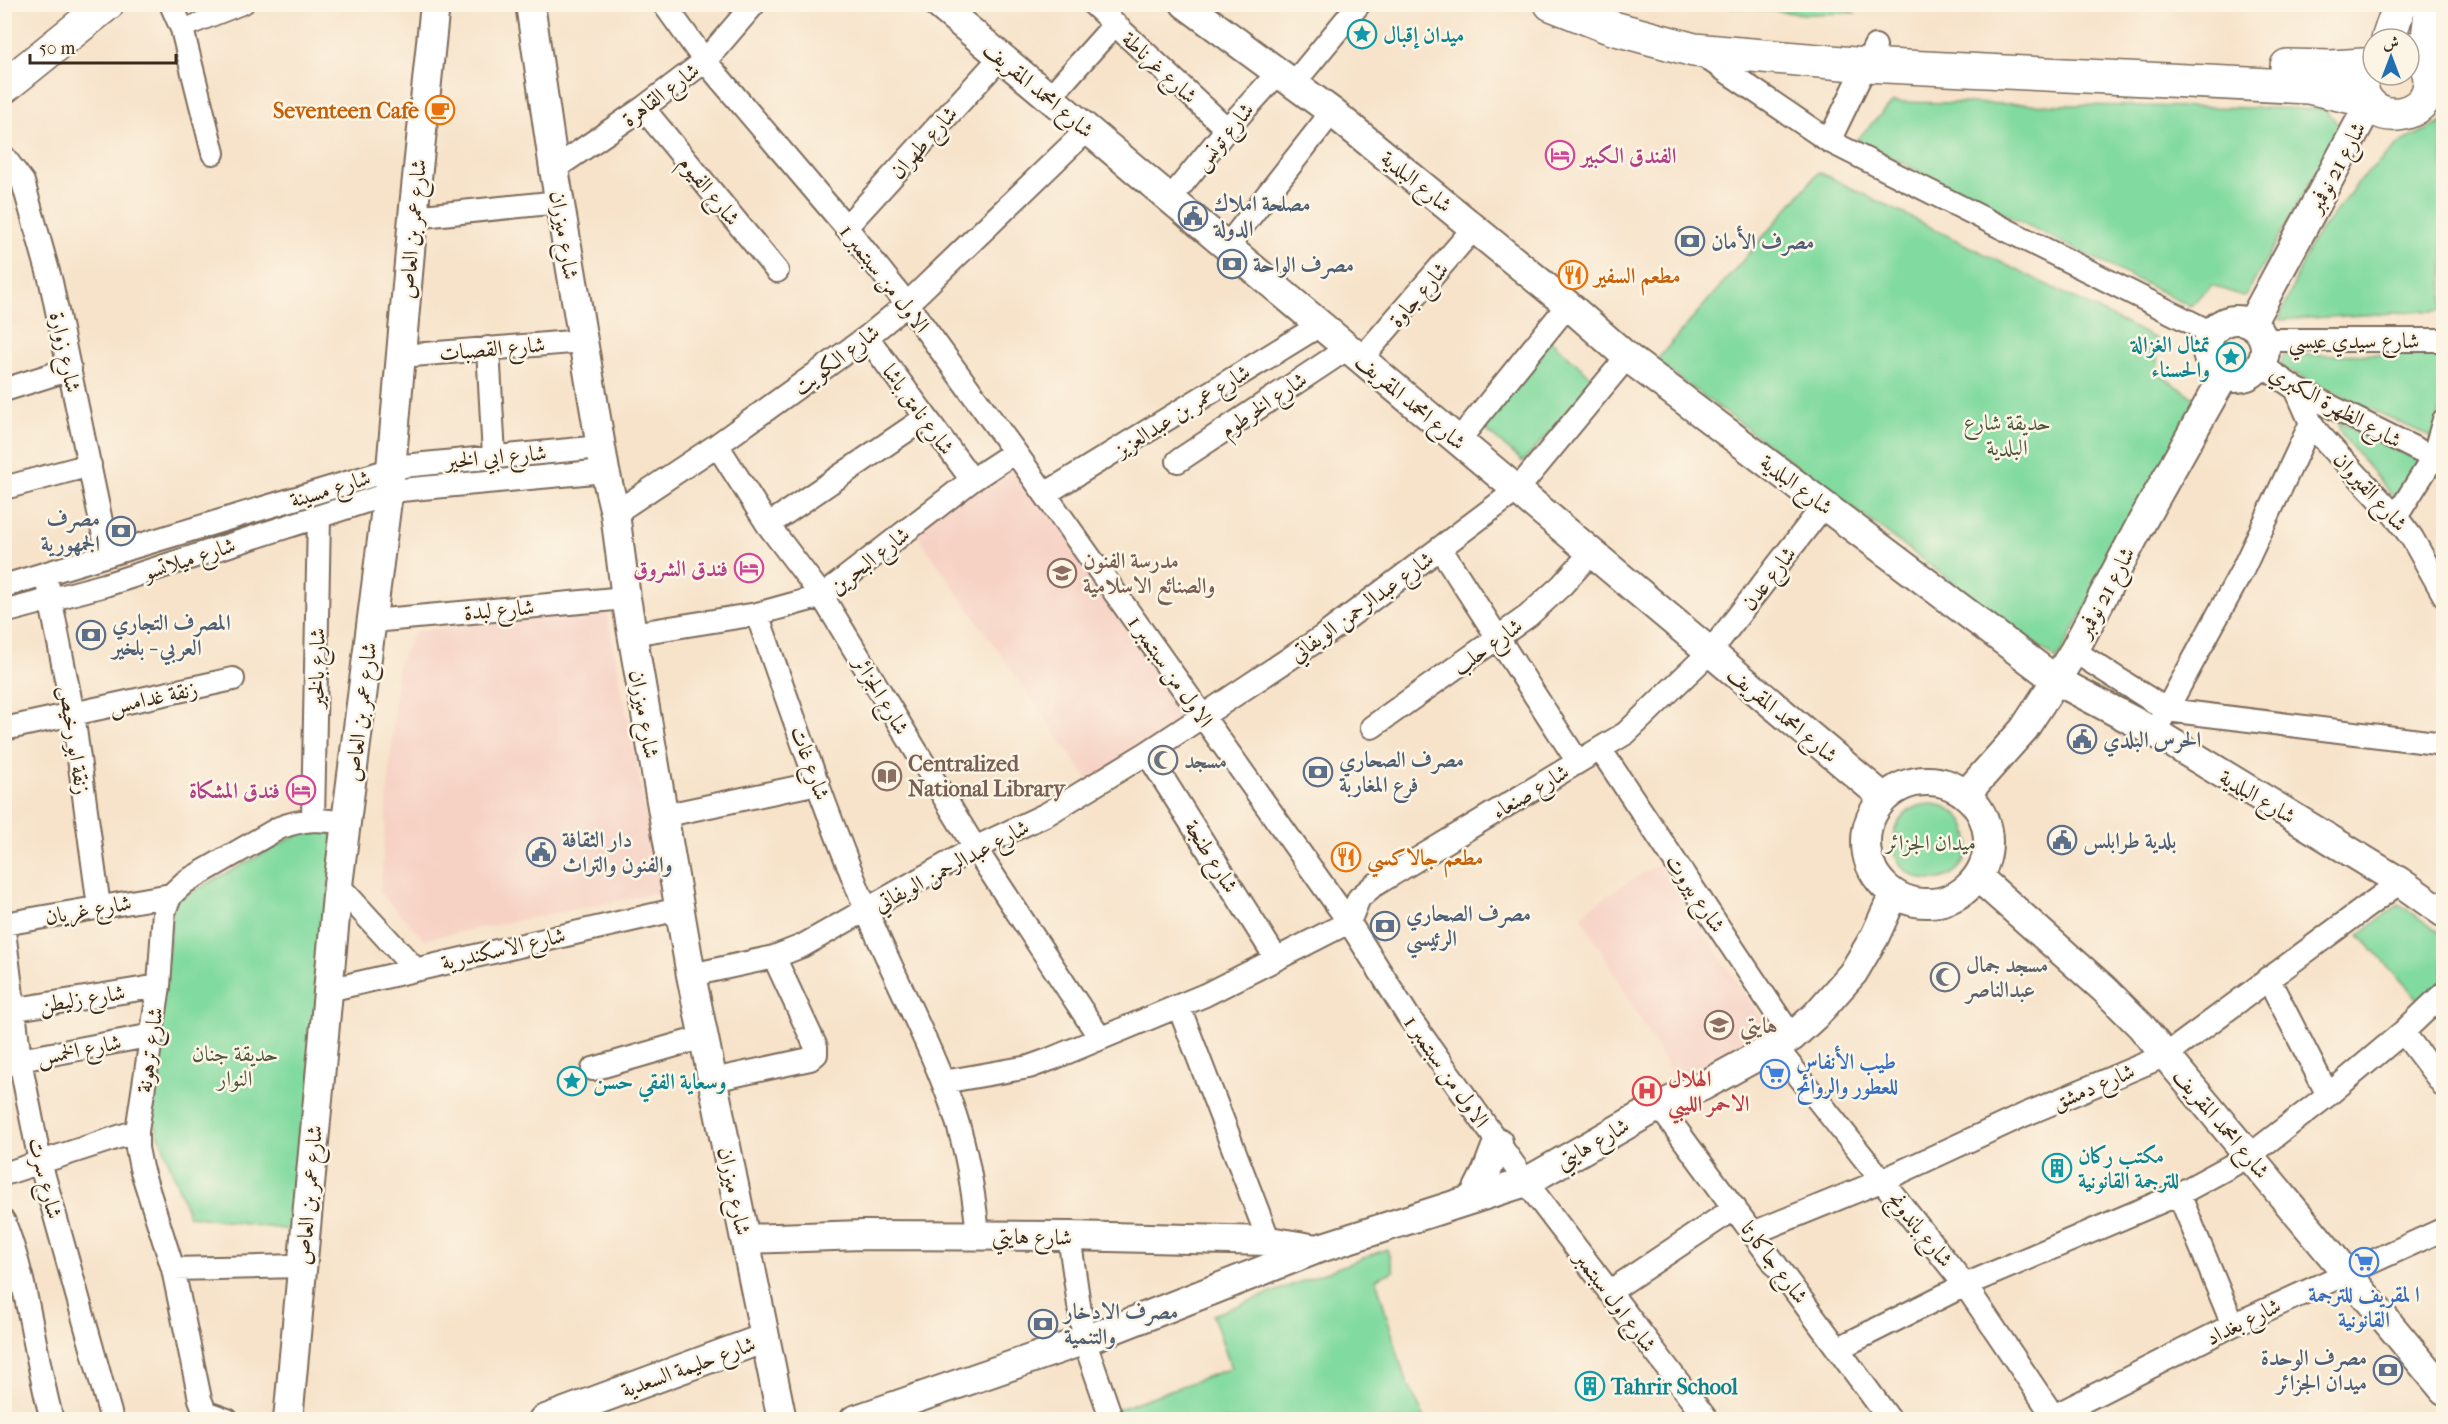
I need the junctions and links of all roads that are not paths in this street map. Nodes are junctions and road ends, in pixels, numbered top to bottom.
1 (70, 4) edge
2 (107, 4) edge
3 (171, 4) edge
4 (245, 4) edge
5 (435, 4) edge
6 (530, 4) edge
7 (664, 4) edge
8 (754, 4) edge
9 (938, 4) edge
10 (1093, 4) edge
11 (1185, 4) edge
12 (1359, 4) edge
13 (1551, 4) edge
14 (1609, 4) edge
15 (2400, 4) edge
16 (2432, 4) edge
17 (1115, 24) junction
18 (2392, 27) edge
19 (182, 29) junction
20 (1694, 50) junction
21 (1870, 56) junction
22 (1001, 57) junction
23 (4, 58) edge
24 (2361, 60) edge
25 (705, 61) junction
26 (2426, 63) edge
27 (1286, 78) junction
28 (4, 87) edge
29 (2361, 87) edge
30 (1050, 98) junction
31 (2433, 98) edge
32 (2367, 102) junction
33 (643, 108) junction
34 (1332, 112) junction
35 (1227, 129) junction
36 (1087, 130) junction
37 (1829, 141) junction
38 (213, 153) dead end
39 (4, 157) edge
40 (554, 169) junction
41 (1170, 199) junction
42 (560, 202) junction
43 (413, 217) junction
44 (846, 227) junction
45 (1474, 228) junction
46 (1227, 246) junction
47 (777, 271) dead end
48 (907, 304) junction
49 (1568, 305) junction
50 (1320, 325) junction
51 (2212, 333) junction
52 (867, 337) junction
53 (2444, 340) edge
54 (583, 341) junction
55 (2259, 343) junction
56 (488, 348) junction
57 (1355, 354) junction
58 (401, 356) junction
59 (1627, 357) junction
60 (70, 369) junction
61 (2224, 376) junction
62 (2296, 389) junction
63 (4, 390) edge
64 (925, 418) junction
65 (2444, 420) edge
66 (2311, 423) junction
67 (1458, 441) junction
68 (717, 445) junction
69 (1015, 452) junction
70 (494, 456) junction
71 (603, 459) junction
72 (1178, 461) dead end
73 (2438, 461) edge
74 (90, 465) junction
75 (972, 480) junction
76 (389, 481) junction
77 (4, 488) edge
78 (1517, 490) junction
79 (1045, 494) junction
80 (1825, 504) junction
81 (270, 507) joint
82 (615, 513) junction
83 (319, 517) junction
84 (2396, 517) junction
85 (768, 525) junction
86 (273, 531) joint
87 (1440, 548) junction
88 (1591, 553) junction
89 (108, 555) junction
90 (46, 574) junction
91 (4, 586) edge
92 (2444, 595) edge
93 (822, 596) junction
94 (626, 598) junction
95 (49, 600) junction
96 (4, 612) edge
97 (757, 614) junction
98 (372, 621) junction
99 (632, 634) junction
100 (1499, 638) junction
101 (2074, 651) junction
102 (1710, 652) junction
103 (233, 679) dead end
104 (2056, 680) junction
105 (73, 714) junction
106 (1203, 717) junction
107 (2160, 721) junction
108 (1372, 727) dead end
109 (4, 729) edge
110 (2444, 744) edge
111 (1600, 748) junction
112 (1147, 753) junction
113 (1578, 762) junction
114 (818, 783) junction
115 (1966, 794) junction
116 (1884, 798) junction
117 (662, 816) junction
118 (313, 819) junction
119 (346, 824) junction
120 (975, 848) junction
121 (1978, 877) junction
122 (2400, 882) junction
123 (338, 885) junction
124 (1894, 894) junction
125 (171, 895) junction
126 (99, 907) junction
127 (679, 909) junction
128 (866, 910) junction
129 (2444, 913) edge
130 (1348, 922) junction
131 (4, 924) edge
132 (4, 931) edge
133 (774, 957) junction
134 (1276, 958) junction
135 (414, 968) junction
136 (691, 975) junction
137 (2268, 978) junction
138 (159, 986) junction
139 (328, 990) junction
140 (2444, 993) edge
141 (1179, 1007) junction
142 (9, 1010) edge
143 (2403, 1032) junction
144 (153, 1035) junction
145 (704, 1037) junction
146 (1100, 1038) junction
147 (1783, 1042) junction
148 (2166, 1055) junction
149 (12, 1061) edge
150 (593, 1069) dead end
151 (713, 1080) junction
152 (942, 1082) junction
153 (2444, 1086) edge
154 (2328, 1095) junction
155 (1659, 1106) junction
156 (137, 1131) junction
157 (1498, 1142) junction
158 (2249, 1156) junction
159 (40, 1162) junction
160 (4, 1174) edge
161 (1881, 1181) junction
162 (1526, 1182) junction
163 (2179, 1194) junction
164 (1473, 1199) junction
165 (1735, 1208) junction
166 (4, 1222) edge
167 (2444, 1229) edge
168 (1753, 1233) junction
169 (978, 1235) junction
170 (1069, 1236) junction
171 (745, 1239) junction
172 (1269, 1241) junction
173 (1317, 1250) junction
174 (301, 1266) junction
175 (172, 1269) junction
176 (2345, 1272) junction
177 (1965, 1285) junction
178 (1609, 1292) junction
179 (2233, 1325) junction
180 (765, 1338) junction
181 (1084, 1340) junction
182 (1839, 1348) junction
183 (2444, 1390) edge
184 (2052, 1418) edge
185 (52, 1419) edge
186 (111, 1419) edge
187 (227, 1419) edge
188 (288, 1419) edge
189 (543, 1419) edge
190 (782, 1419) edge
191 (854, 1419) edge
192 (1109, 1419) edge
193 (1707, 1419) edge
194 (1890, 1419) edge

1 - 23 main road
2 - 28 main road
3 - 19 street
4 - 19 street
5 - 43 street, شارع عمر بن العاص
6 - 40 street, شارع ميزران
7 - 25 street, الاول من سبتمبر 1
8 - 25 street, شارع القاهرة
9 - 22 street, شارع امحمد المقريف
10 - 17 street, شارع غرناطة
11 - 27 street, شارع البلدية
12 - 27 street, شارع تونس
13 - 20 main road
14 - 21 main road
15 - 18 main road
16 - 26 main road
17 - 30 street
17 - 35 street, شارع غرناطة
19 - 38 street
20 - 21 main road
20 - 37 street
21 - 24 main road
21 - 32 main road
21 - 37 street
22 - 30 street, شارع امحمد المقريف
22 - 44 street, شارع طهران
25 - 33 street, شارع القاهرة
25 - 44 street, الاول من سبتمبر 1
26 - 31 main road
27 - 34 street, شارع البلدية
27 - 35 street, شارع تونس
29 - 32 main road
30 - 36 street, شارع امحمد المقريف
31 - 32 main road
32 - 55 street, شارع 21 نوفمبر
33 - 40 street, شارع القاهرة
33 - 47 street, شارع الفيوم
34 - 45 street, شارع البلدية
34 - 46 street
35 - 41 street, شارع تونس
36 - 41 street, شارع امحمد المقريف
36 - 48 street, شارع الكويت
37 - 51 street
39 - 60 street, شارع زوارة
40 - 42 street, شارع ميزران
41 - 46 street, شارع امحمد المقريف
42 - 43 street
42 - 54 street, شارع ميزران
43 - 58 street, شارع عمر بن العاص
44 - 48 street, الاول من سبتمبر 1
45 - 49 street, شارع البلدية
45 - 57 street, شارع جاوة
46 - 50 street, شارع امحمد المقريف
48 - 52 street, شارع الكويت
48 - 69 street, الاول من سبتمبر 1
49 - 59 street, شارع البلدية
49 - 67 street
50 - 57 street, شارع امحمد المقريف
50 - 79 street, شارع عمر بن عبدالعزيز
51 - 55 street
51 - 61 street
52 - 64 street, شارع نامق باشا
52 - 68 street, شارع الكويت
53 - 55 street, شارع سيدي عيسي
54 - 56 street, شارع القصبات
54 - 71 street, شارع ميزران
55 - 61 street
55 - 62 street, شارع الظهرة الكبري
56 - 58 street, شارع القصبات
56 - 70 street
57 - 67 street, شارع امحمد المقريف
57 - 72 street, شارع الخرطوم
58 - 76 street, شارع عمر بن العاص
59 - 78 street, شارع عبدالرحمن الويفاتي
59 - 80 street, شارع البلدية
60 - 63 street
60 - 74 street, شارع زوارة
61 - 101 street, شارع 21 نوفمبر
62 - 66 street, شارع القيروان
62 - 73 street, شارع الظهرة الكبري
64 - 75 street, شارع نامق باشا
64 - 85 street
65 - 73 street
66 - 84 street, شارع القيروان
66 - 107 street
67 - 78 street, شارع امحمد المقريف
68 - 82 street, شارع الكويت
68 - 85 street, شارع الجزائر
69 - 75 street, شارع البحرين
69 - 79 street, الاول من سبتمبر 1
70 - 71 street, شارع ابي الخير
70 - 76 street, شارع ابي الخير
71 - 76 street
71 - 82 street, شارع ميزران
73 - 84 street
74 - 77 street
74 - 89 street, شارع زوارة
75 - 93 street, شارع البحرين
76 - 81 street, شارع مسينة
76 - 83 street, شارع مسينة
76 - 98 street, شارع عمر بن العاص
78 - 87 street, شارع عبدالرحمن الويفاتي
78 - 88 street, شارع امحمد المقريف
79 - 106 street, الاول من سبتمبر 1
80 - 102 street, شارع عدن
80 - 104 street, شارع البلدية
81 - 89 street, شارع ميلاتسو
82 - 94 street, شارع ميزران
83 - 86 street, شارع مسينة
83 - 118 street, شارع بالخير
84 - 92 street, شارع القيروان
85 - 93 street, شارع الجزائر
86 - 95 street, شارع ميلاتسو
87 - 100 street
87 - 106 street, شارع عبدالرحمن الويفاتي
88 - 100 street, شارع حلب
88 - 102 street, شارع امحمد المقريف
89 - 90 street, شارع ميلاتسو
90 - 91 street, شارع ميلاتسو
90 - 95 street, زنقة ابو رخيص
93 - 97 street, شارع البحرين
93 - 120 street, شارع الجزائر
94 - 98 street, شارع لبدة
94 - 99 street, شارع ميزران
95 - 96 street, شارع ميلاتسو
95 - 105 street, زنقة ابو رخيص
97 - 99 street, شارع البحرين
97 - 114 street, شارع غات
98 - 119 street, شارع عمر بن العاص
99 - 117 street, شارع ميزران
100 - 108 street, شارع حلب
100 - 113 street
101 - 104 street, شارع 21 نوفمبر
101 - 107 street
102 - 111 street, شارع صنعاء
102 - 116 street, شارع امحمد المقريف
103 - 105 street, زنقة غدامس
104 - 107 street, شارع البلدية
104 - 115 street, شارع 21 نوفمبر
105 - 109 street, زنقة غدامس
105 - 126 street, زنقة ابو رخيص
106 - 112 street, شارع عبدالرحمن الويفاتي
106 - 130 street, الاول من سبتمبر 1
107 - 110 street
107 - 122 street, شارع البلدية
111 - 113 street, شارع صنعاء
111 - 147 street, شارع بيروت
112 - 120 street, شارع عبدالرحمن الويفاتي
112 - 134 street, شارع طنجة
113 - 130 street, شارع صنعاء
114 - 117 street
114 - 128 street, شارع غات
115 - 116 street
115 - 121 street
116 - 124 street
117 - 127 street, شارع ميزران
118 - 119 street
118 - 125 street
119 - 123 street, شارع عمر بن العاص
120 - 128 street, شارع عبدالرحمن الويفاتي
120 - 146 street, شارع الجزائر
121 - 124 street
121 - 148 street, شارع امحمد المقريف
122 - 129 street, شارع البلدية
122 - 137 street, شارع دمشق
123 - 135 street
123 - 139 street, شارع عمر بن العاص
124 - 147 street, شارع هايتي
125 - 126 street, شارع غريان
125 - 138 street, شارع ترهونة
126 - 131 street, شارع غريان
127 - 135 street, شارع الاسكندرية
127 - 136 street, شارع ميزران
128 - 133 street, شارع عبدالرحمن الويفاتي
128 - 152 street, شارع غات
130 - 134 street
130 - 157 street, الاول من سبتمبر 1
132 - 142 street, شارع سرت
133 - 136 street, شارع عبدالرحمن الويفاتي
133 - 151 street
134 - 141 street
135 - 139 street, شارع الاسكندرية
136 - 145 street, شارع ميزران
137 - 148 street, شارع دمشق
137 - 154 street
138 - 142 street, شارع زليطن
138 - 144 street, شارع ترهونة
139 - 174 street, شارع عمر بن العاص
140 - 143 street
141 - 146 street
141 - 172 street
142 - 149 street, شارع سرت
143 - 153 street
143 - 154 street
144 - 149 street, شارع الخمس
144 - 156 street, شارع ترهونة
145 - 150 street
145 - 151 street, شارع ميزران
146 - 152 street
147 - 155 street, شارع هايتي
147 - 161 street, شارع باندونج
148 - 158 street, شارع امحمد المقريف
148 - 161 street, شارع دمشق
149 - 159 street, شارع سرت
151 - 171 street, شارع ميزران
152 - 169 street, شارع غات
154 - 158 street
155 - 162 street, شارع هايتي
155 - 165 street, شارع جاكارتا
156 - 159 street
156 - 175 street, شارع ترهونة
157 - 162 street, الاول من سبتمبر 1
157 - 164 street
158 - 163 street
158 - 176 street, شارع امحمد المقريف
159 - 160 street
159 - 186 street, شارع سرت
161 - 168 street, شارع دمشق
161 - 177 street, شارع باندونج
162 - 164 street, شارع هايتي
162 - 178 street, شارع اول سبتمبر
163 - 177 street
163 - 179 street
164 - 173 street, شارع هايتي
165 - 168 street, شارع جاكارتا
165 - 178 street
166 - 185 street
167 - 176 street, شارع بغداد
168 - 182 street, شارع جاكارتا
169 - 170 street, شارع هايتي
169 - 171 street, شارع هايتي
170 - 172 street, شارع هايتي
170 - 181 street
171 - 180 street, شارع ميزران
172 - 173 street, شارع هايتي
173 - 181 street, شارع هايتي
174 - 175 street
174 - 188 street, شارع عمر بن العاص
175 - 187 street, شارع ترهونة
176 - 179 street, شارع بغداد
176 - 183 street, شارع امحمد المقريف
177 - 182 street
177 - 184 street, شارع باندونج
178 - 193 street, شارع اول سبتمبر
179 - 184 street, شارع بغداد
180 - 189 street, شارع حليمة السعدية
180 - 190 street, شارع ميزران
181 - 191 street, شارع هايتي
181 - 192 street
182 - 194 street, شارع جاكارتا

